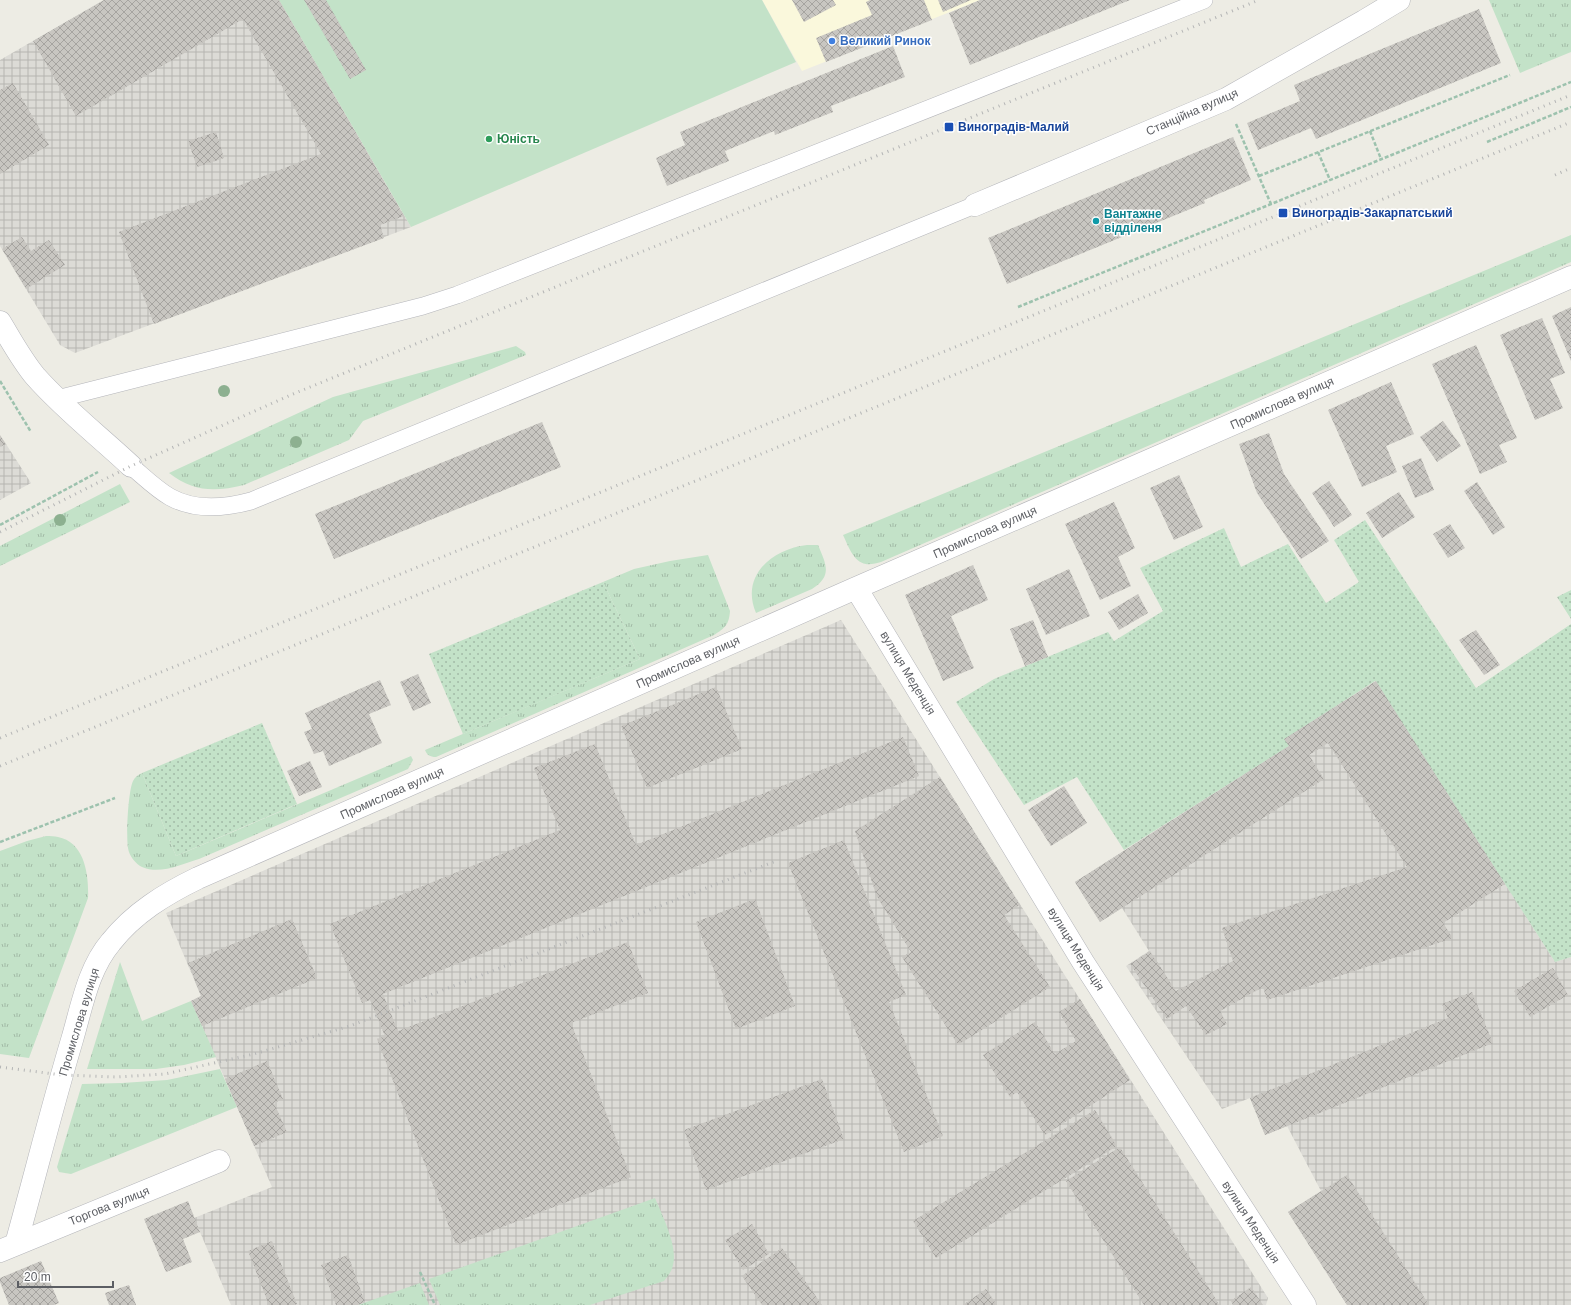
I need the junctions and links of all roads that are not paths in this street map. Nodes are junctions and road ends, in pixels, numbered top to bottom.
1 (1204, 0) edge
2 (1399, 0) edge
3 (975, 205) joint
4 (1571, 277) edge
5 (0, 322) edge
6 (57, 399) junction
7 (127, 462) joint
8 (856, 588) junction
9 (219, 1161) dead end
10 (8, 1248) edge
11 (1305, 1305) edge

1 - 6 lane
2 - 3 street, Станційна вулиця
3 - 7 lane
4 - 8 street, Промислова вулиця
5 - 6 street
6 - 7 street
8 - 10 street, Промислова вулиця
8 - 11 street, вулиця Меденція
9 - 10 street, Торгова вулиця

